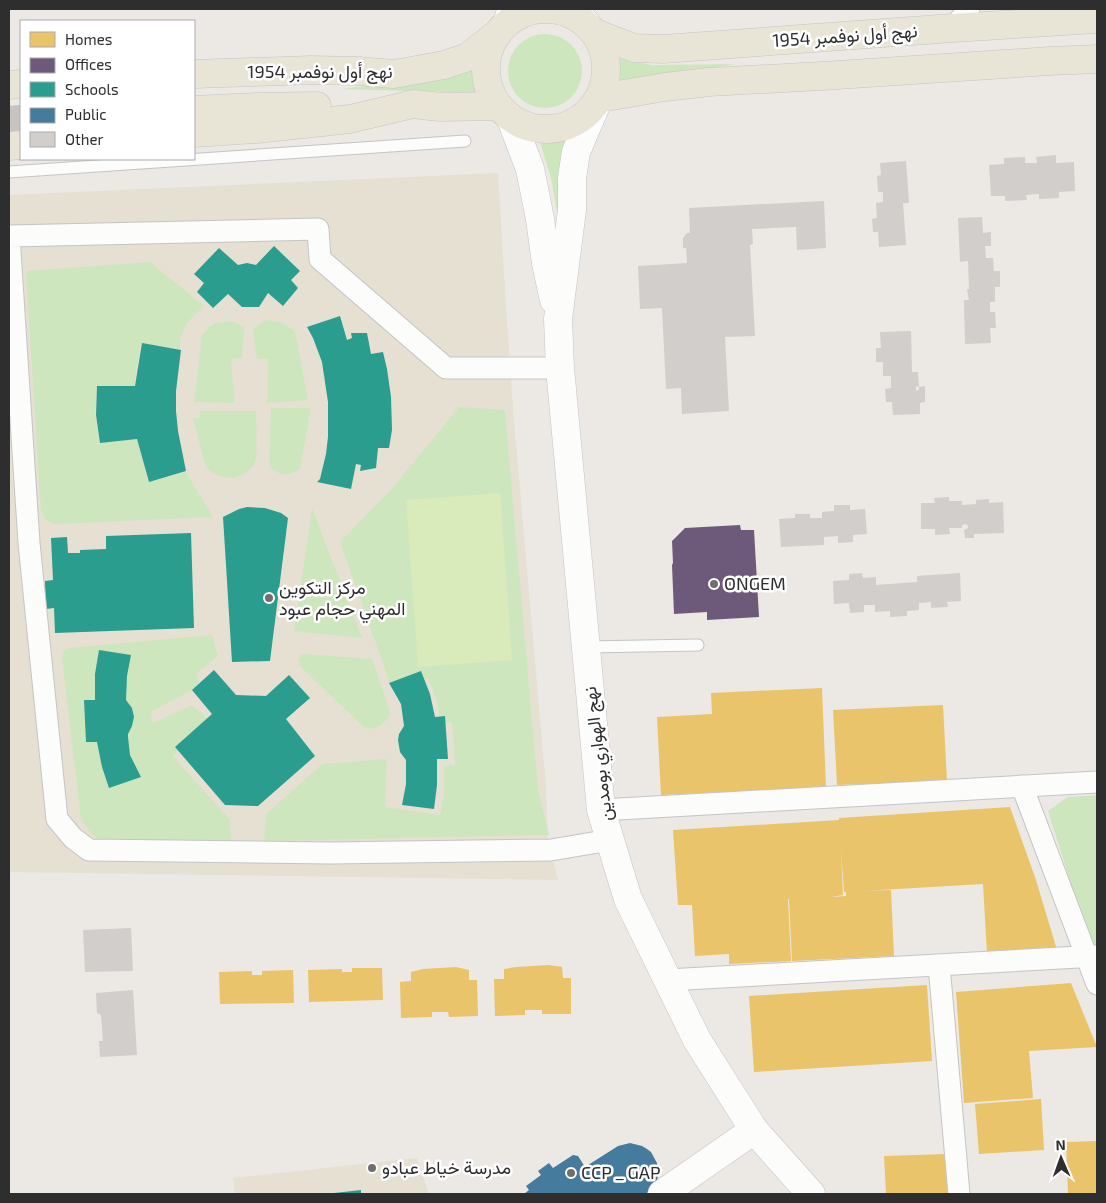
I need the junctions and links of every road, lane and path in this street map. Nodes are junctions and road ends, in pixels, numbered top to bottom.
1 (1052, 15) edge
2 (961, 18) edge
3 (1097, 19) edge
4 (584, 21) edge
5 (505, 22) edge
6 (1097, 59) edge
7 (195, 74) edge
8 (394, 74) junction
9 (195, 90) edge
10 (598, 101) junction
11 (414, 104) junction
12 (195, 110) edge
13 (504, 113) junction
14 (195, 133) edge
15 (465, 141) dead end
16 (195, 159) edge
17 (186, 160) edge
18 (9, 172) edge
19 (558, 319) junction
20 (560, 368) junction
21 (698, 645) dead end
22 (587, 647) junction
23 (1097, 782) edge
24 (1022, 786) junction
25 (601, 810) junction
26 (610, 840) junction
27 (1092, 956) edge
28 (939, 965) junction
29 (668, 980) junction
30 (1097, 984) edge
31 (754, 1130) junction
32 (662, 1194) edge
33 (811, 1194) edge
34 (959, 1194) edge

1 - 2 main road, نهج أول نوفمبر 1954
1 - 3 main road, نهج أول نوفمبر 1954
2 - 4 main road, نهج أول نوفمبر 1954
4 - 5 main road
4 - 10 main road
5 - 8 main road, نهج أول نوفمبر 1954
5 - 13 main road
6 - 10 main road
7 - 8 main road, نهج أول نوفمبر 1954
8 - 9 main road
10 - 13 main road
10 - 19 main road
11 - 12 main road
11 - 13 main road, نهج أول نوفمبر 1954
11 - 14 main road, نهج أول نوفمبر 1954
13 - 19 main road
15 - 16 lane
17 - 18 lane
19 - 20 main road, نهج الهواري بومدين
20 - 22 main road, نهج الهواري بومدين
20 - 26 street
21 - 22 lane
22 - 25 main road, نهج الهواري بومدين
23 - 24 street
24 - 25 street
24 - 27 street
25 - 26 main road, نهج الهواري بومدين
26 - 29 main road, نهج الهواري بومدين
27 - 28 street
27 - 30 street
28 - 29 street
28 - 34 street
29 - 31 main road, نهج الهواري بومدين
31 - 32 main road
31 - 33 main road, نهج الهواري بومدين

